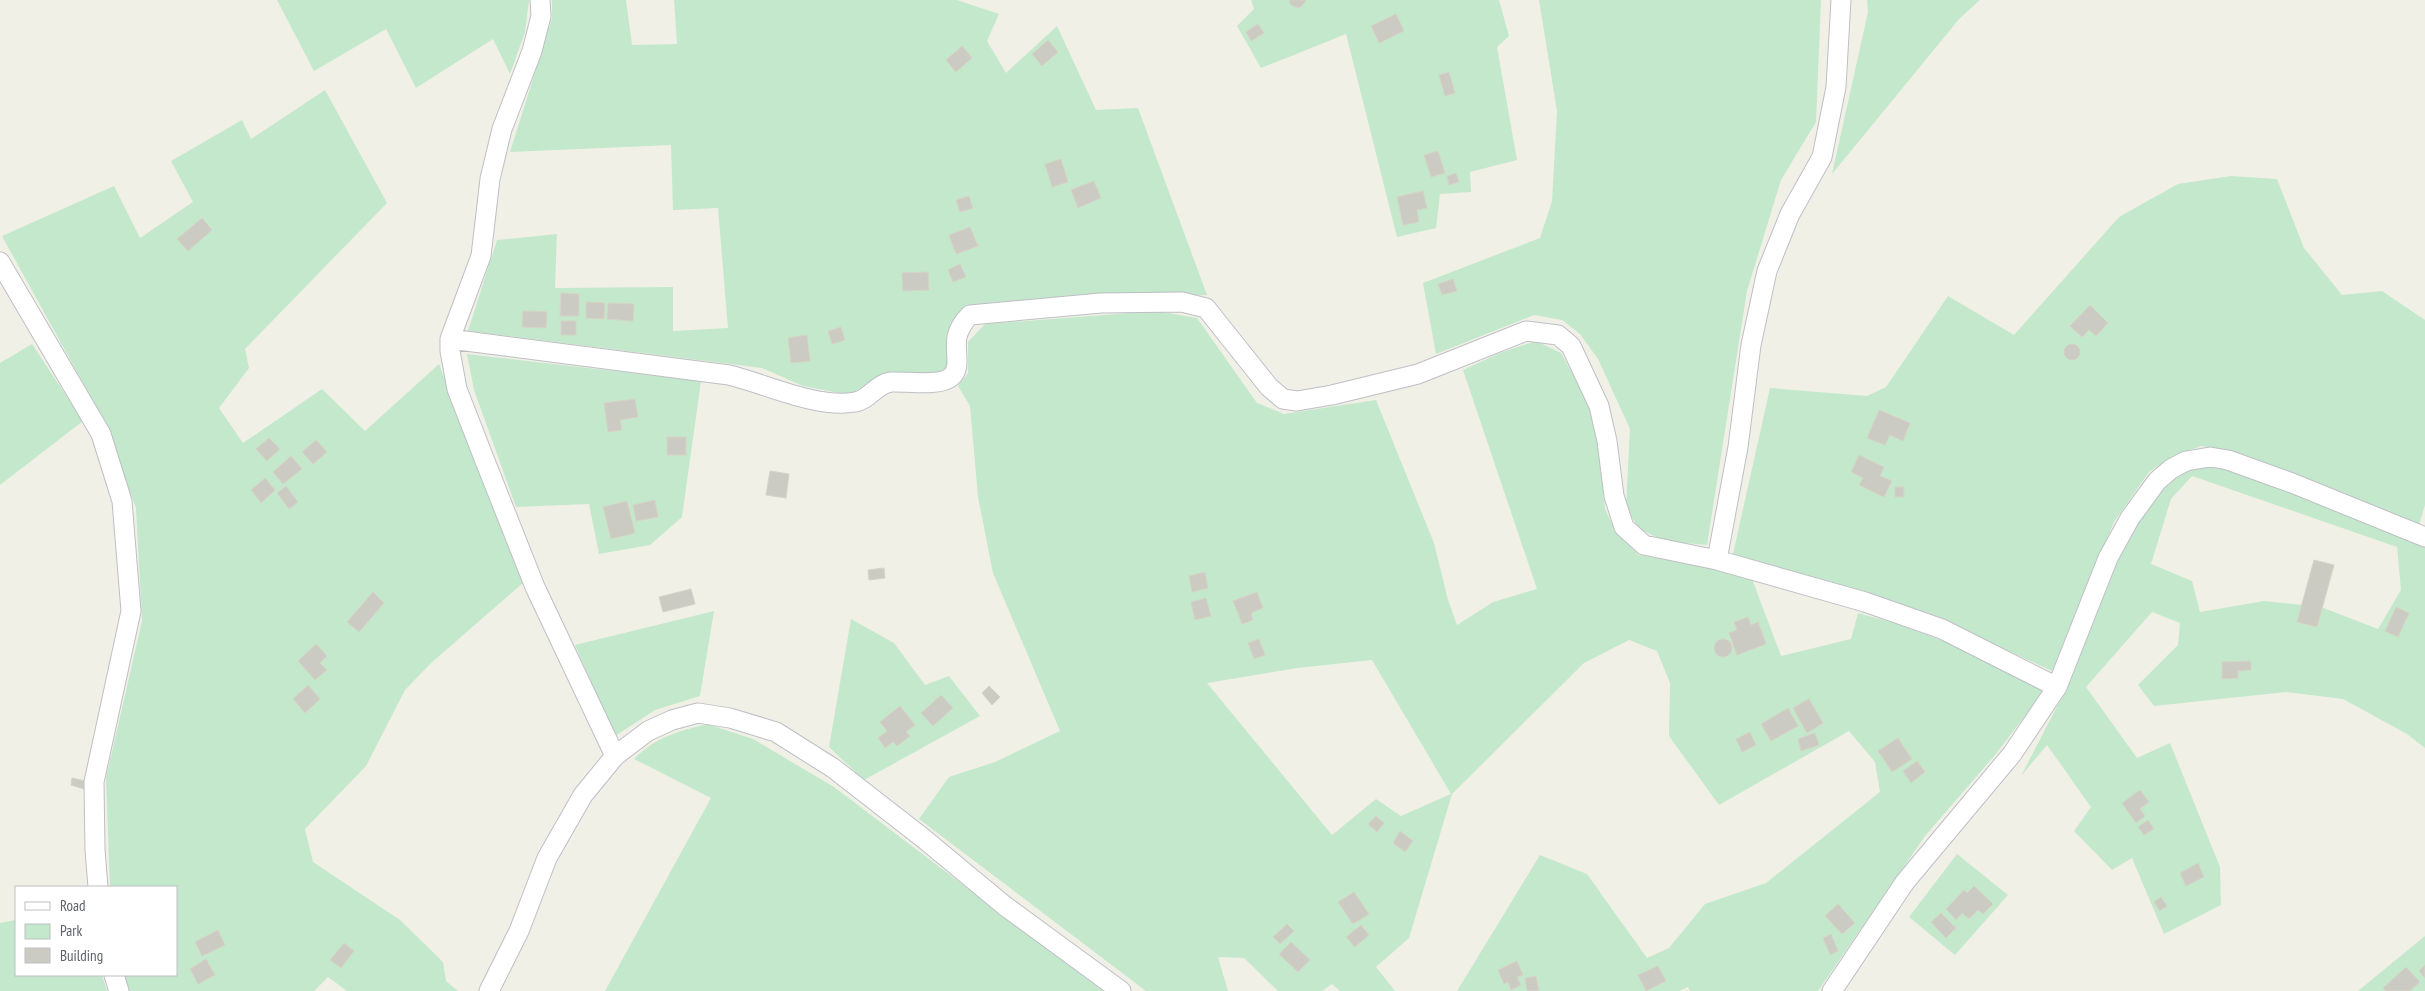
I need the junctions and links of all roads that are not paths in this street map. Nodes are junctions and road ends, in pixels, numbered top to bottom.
1 (540, 0) edge
2 (1841, 0) edge
3 (0, 262) edge
4 (450, 339) junction
5 (2425, 537) edge
6 (1717, 560) junction
7 (2057, 687) junction
8 (614, 756) junction
9 (98, 886) edge
10 (114, 976) edge
11 (119, 991) edge
12 (489, 991) edge
13 (1121, 991) edge
14 (1832, 991) edge

1 - 4 street
2 - 6 street
3 - 9 street
4 - 6 street
4 - 8 street
5 - 7 street
6 - 7 street
7 - 14 street
8 - 12 street
8 - 13 street
10 - 11 street

